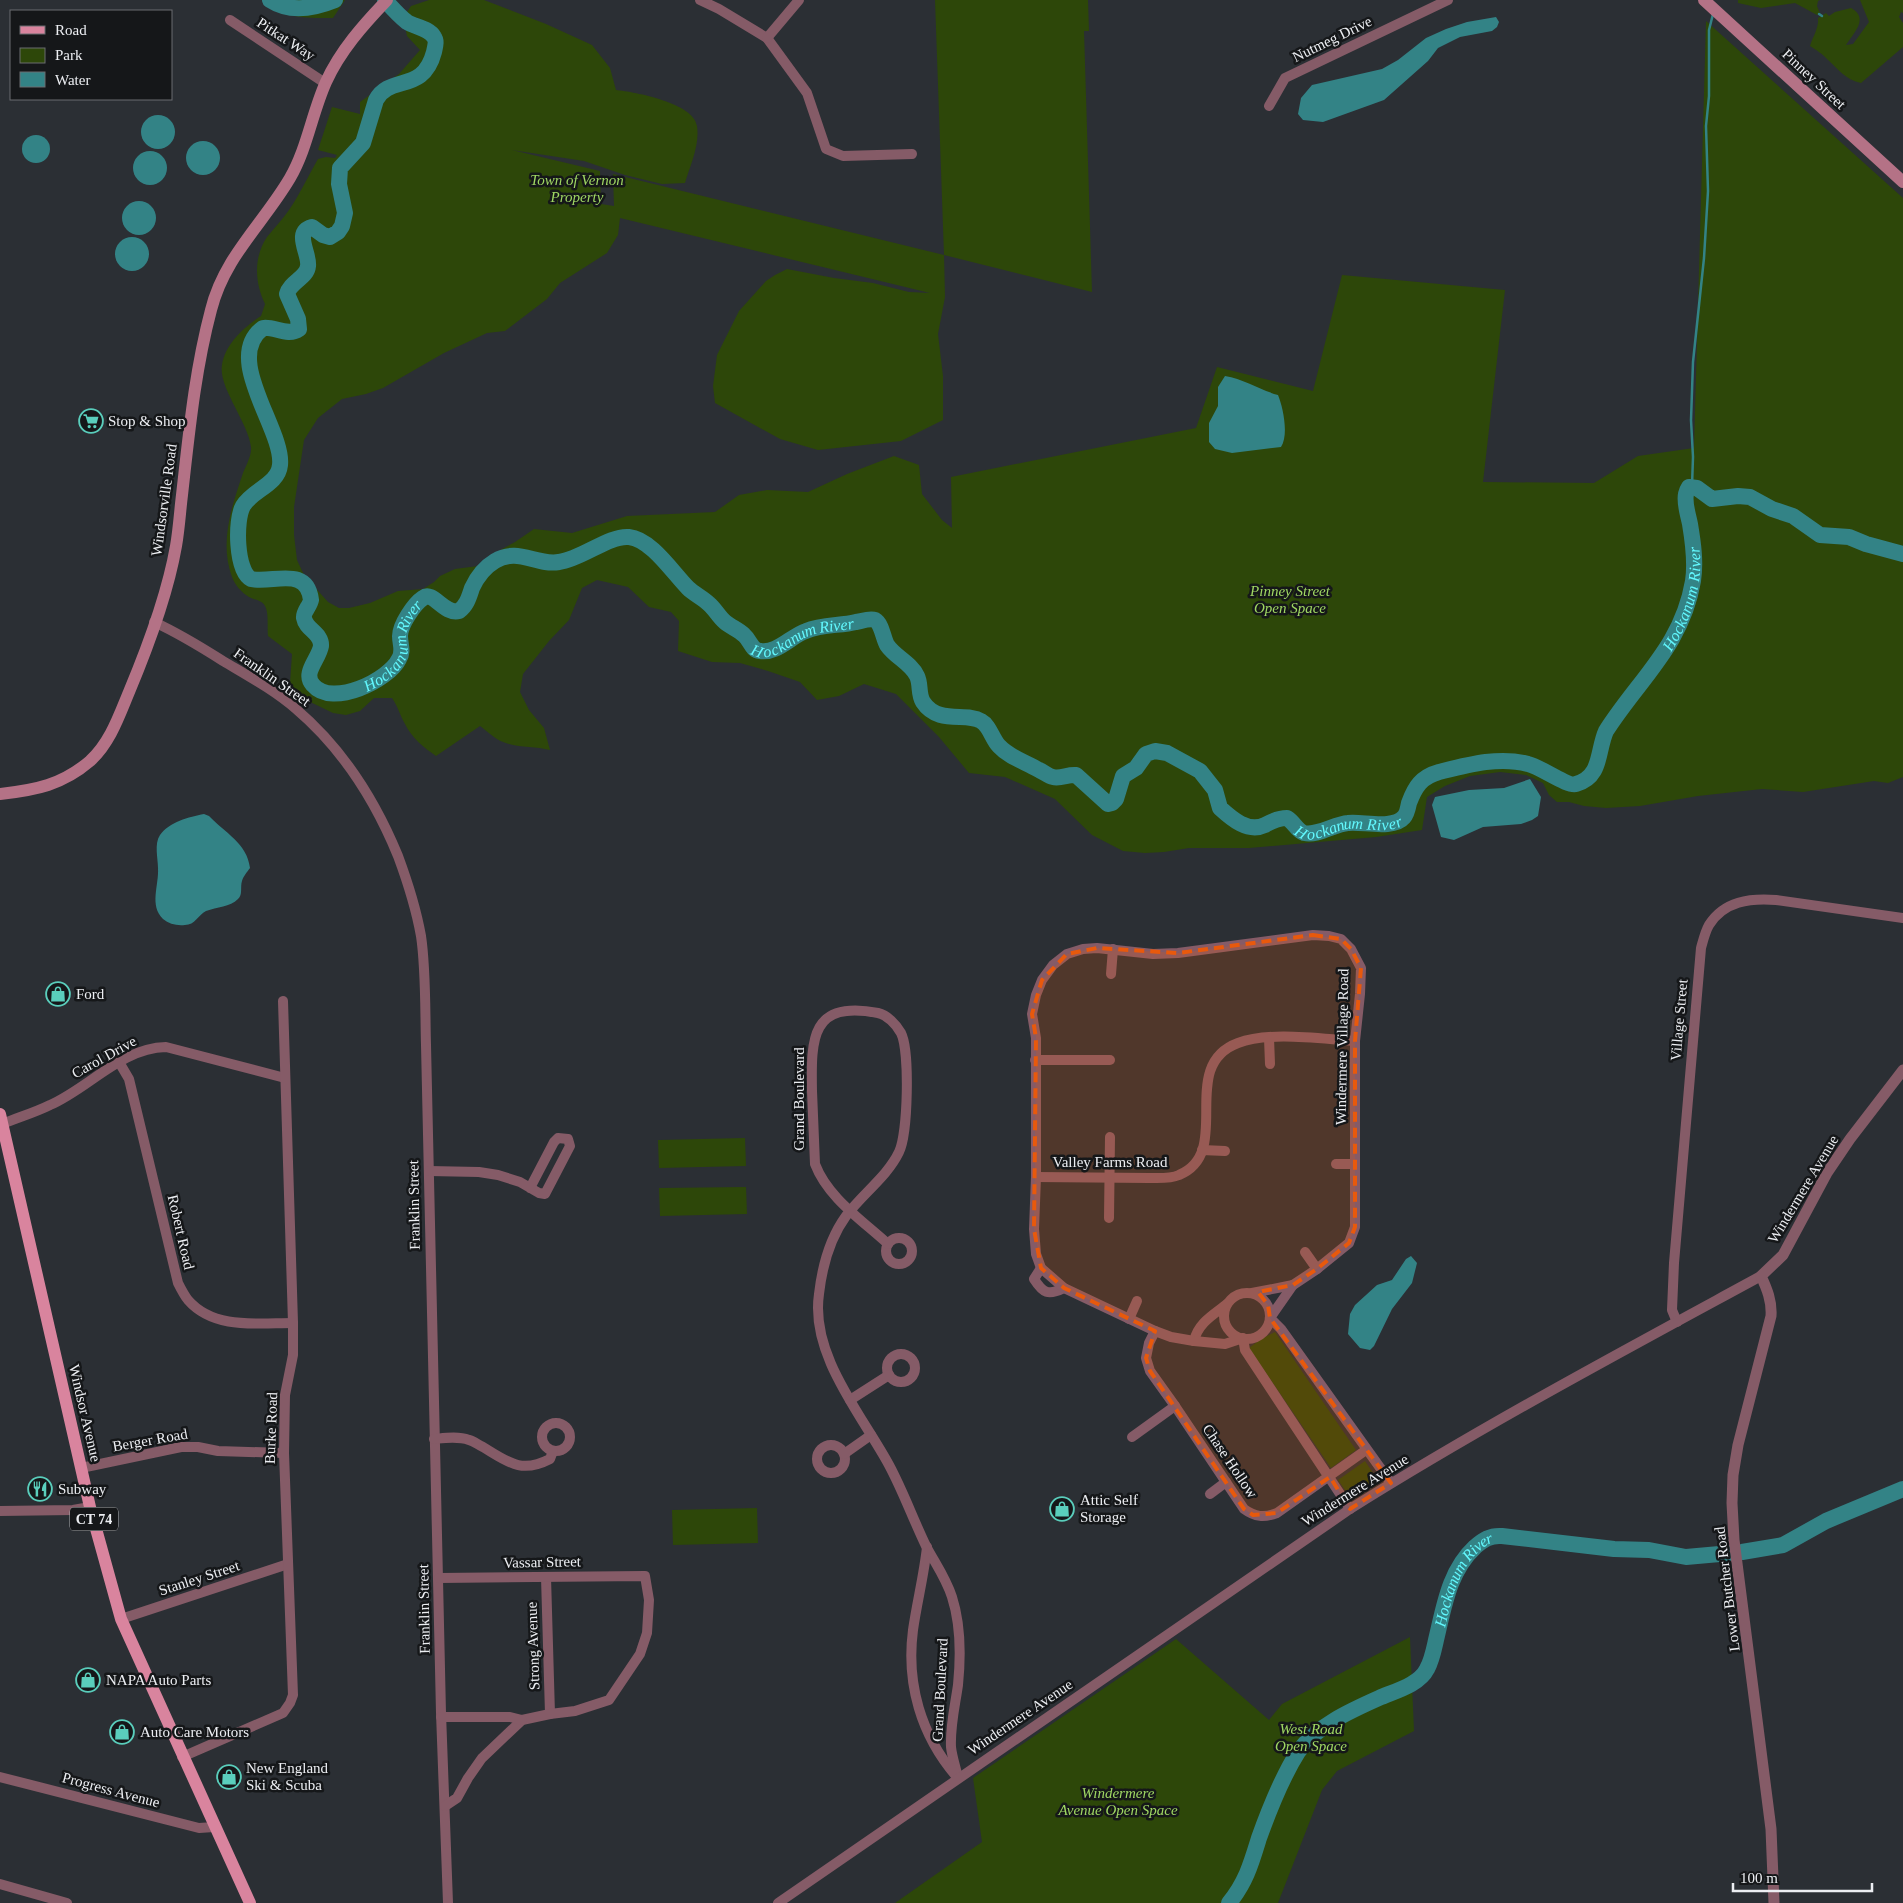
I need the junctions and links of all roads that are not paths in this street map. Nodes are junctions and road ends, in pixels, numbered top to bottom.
1 (700, 0) edge
2 (799, 0) edge
3 (1448, 0) edge
4 (383, 4) edge
5 (1712, 7) edge
6 (230, 20) dead end
7 (766, 38) junction
8 (326, 82) junction
9 (1269, 106) dead end
10 (912, 154) dead end
11 (1903, 182) edge
12 (154, 622) junction
13 (0, 794) edge
14 (1903, 918) edge
15 (1113, 949) junction
16 (1111, 974) dead end
17 (283, 1001) dead end
18 (1269, 1038) junction
19 (1356, 1041) junction
20 (1036, 1060) junction
21 (1110, 1060) dead end
22 (119, 1062) junction
23 (1270, 1064) dead end
24 (1903, 1070) edge
25 (285, 1078) junction
26 (1, 1121) edge
27 (1110, 1137) dead end
28 (1202, 1150) junction
29 (1225, 1151) dead end
30 (1336, 1164) dead end
31 (1356, 1164) junction
32 (429, 1170) junction
33 (1036, 1177) junction
34 (1109, 1178) junction
35 (530, 1188) junction
36 (851, 1210) junction
37 (1109, 1218) dead end
38 (888, 1244) dead end
39 (1305, 1252) dead end
40 (1040, 1268) junction
41 (1317, 1269) junction
42 (1761, 1276) junction
43 (1292, 1285) junction
44 (1064, 1288) junction
45 (1251, 1293) junction
46 (1137, 1301) dead end
47 (1227, 1304) junction
48 (1270, 1318) junction
49 (1129, 1319) junction
50 (1677, 1322) junction
51 (292, 1323) junction
52 (1155, 1331) junction
53 (1243, 1338) junction
54 (1194, 1341) junction
55 (889, 1376) dead end
56 (850, 1400) junction
57 (1176, 1406) junction
58 (871, 1435) junction
59 (1132, 1437) dead end
60 (434, 1439) junction
61 (1366, 1450) junction
62 (553, 1451) dead end
63 (284, 1453) junction
64 (844, 1454) dead end
65 (82, 1468) junction
66 (1330, 1477) junction
67 (1226, 1482) junction
68 (1391, 1483) junction
69 (1210, 1494) dead end
70 (90, 1508) junction
71 (1350, 1509) junction
72 (0, 1511) edge
73 (927, 1547) junction
74 (288, 1564) junction
75 (546, 1577) junction
76 (439, 1578) junction
77 (121, 1619) junction
78 (550, 1714) junction
79 (441, 1717) junction
80 (522, 1720) junction
81 (182, 1757) junction
82 (0, 1776) edge
83 (958, 1778) junction
84 (445, 1806) junction
85 (214, 1827) junction
86 (0, 1884) edge
87 (67, 1903) edge
88 (250, 1903) edge
89 (448, 1903) edge
90 (778, 1903) edge
91 (1774, 1903) edge

1 - 7 street
2 - 7 street
3 - 9 street, Nutmeg Drive
4 - 8 main road, Windsorville Road
5 - 11 main road, Pinney Street
6 - 8 street, Pitkat Way
7 - 10 street
8 - 12 main road, Windsorville Road
12 - 13 main road, Windsorville Road
12 - 32 street, Franklin Street
14 - 50 street, Village Street
15 - 16 street
15 - 19 street, Windermere Village Road
15 - 20 street, Windermere Village Road
17 - 25 street, Burke Road
18 - 19 street
18 - 23 street
18 - 28 street
19 - 31 street, Windermere Village Road
20 - 21 street
20 - 33 street, Windermere Village Road
22 - 25 street, Carol Drive
22 - 26 street, Carol Drive
22 - 51 street, Robert Road
24 - 42 street, Windermere Avenue
25 - 51 street, Burke Road
26 - 65 main road, Windsor Avenue / CT 74
27 - 34 street
28 - 29 street
28 - 34 street, Valley Farms Road
30 - 31 street
31 - 41 street, Windermere Village Road
32 - 35 street
32 - 60 street, Franklin Street
33 - 34 street, Valley Farms Road
33 - 40 street, Windermere Village Road
34 - 37 street
35 - 35 street
36 - 36 street, Grand Boulevard
36 - 38 street
36 - 56 street, Grand Boulevard
39 - 41 street
40 - 44 street, Windermere Village Road
40 - 44 street, Windermere Village Road
41 - 43 street, Windermere Village Road
42 - 50 street, Windermere Avenue
42 - 91 street, Lower Butcher Road
43 - 45 street, Windermere Village Road
43 - 48 street, Windermere Village Road
44 - 49 street, Windermere Village Road
45 - 47 street, Windermere Village Road
45 - 48 street
46 - 49 street
47 - 53 street
47 - 54 street, Windermere Village Road
48 - 53 street, Windermere Village Road
48 - 61 street
49 - 52 street, Windermere Village Road
50 - 68 street, Windermere Avenue
51 - 63 street, Burke Road
52 - 54 street, Windermere Village Road
52 - 57 street, Chase Hollow
53 - 54 street, Windermere Village Road
53 - 66 street
55 - 56 street
56 - 58 street, Grand Boulevard
57 - 59 street
57 - 67 street, Chase Hollow
58 - 64 street
58 - 73 street, Grand Boulevard
60 - 62 street
60 - 76 street, Franklin Street
61 - 66 street, Chase Hollow
61 - 68 street
63 - 65 street, Berger Road
63 - 74 street, Burke Road
65 - 70 main road, Windsor Avenue / CT 74
66 - 67 street, Chase Hollow
66 - 71 street
67 - 69 street
68 - 71 street, Windermere Avenue
70 - 72 street
70 - 77 main road, Windsor Avenue / CT 74
71 - 83 street, Windermere Avenue
73 - 83 street, Grand Boulevard
73 - 83 street, Grand Boulevard
74 - 77 street, Stanley Street
74 - 81 street, Burke Road
75 - 76 street, Vassar Street
75 - 78 street, Strong Avenue
75 - 78 street, Vassar Street
76 - 79 street, Franklin Street
77 - 81 main road, Windsor Avenue / CT 74
78 - 80 street
79 - 80 street
79 - 84 street, Franklin Street
80 - 84 street
81 - 85 main road, Windsor Avenue / CT 74
82 - 85 street, Progress Avenue
83 - 90 street, Windermere Avenue
84 - 89 street, Franklin Street
85 - 88 main road, Windsor Avenue / CT 74
86 - 87 street

